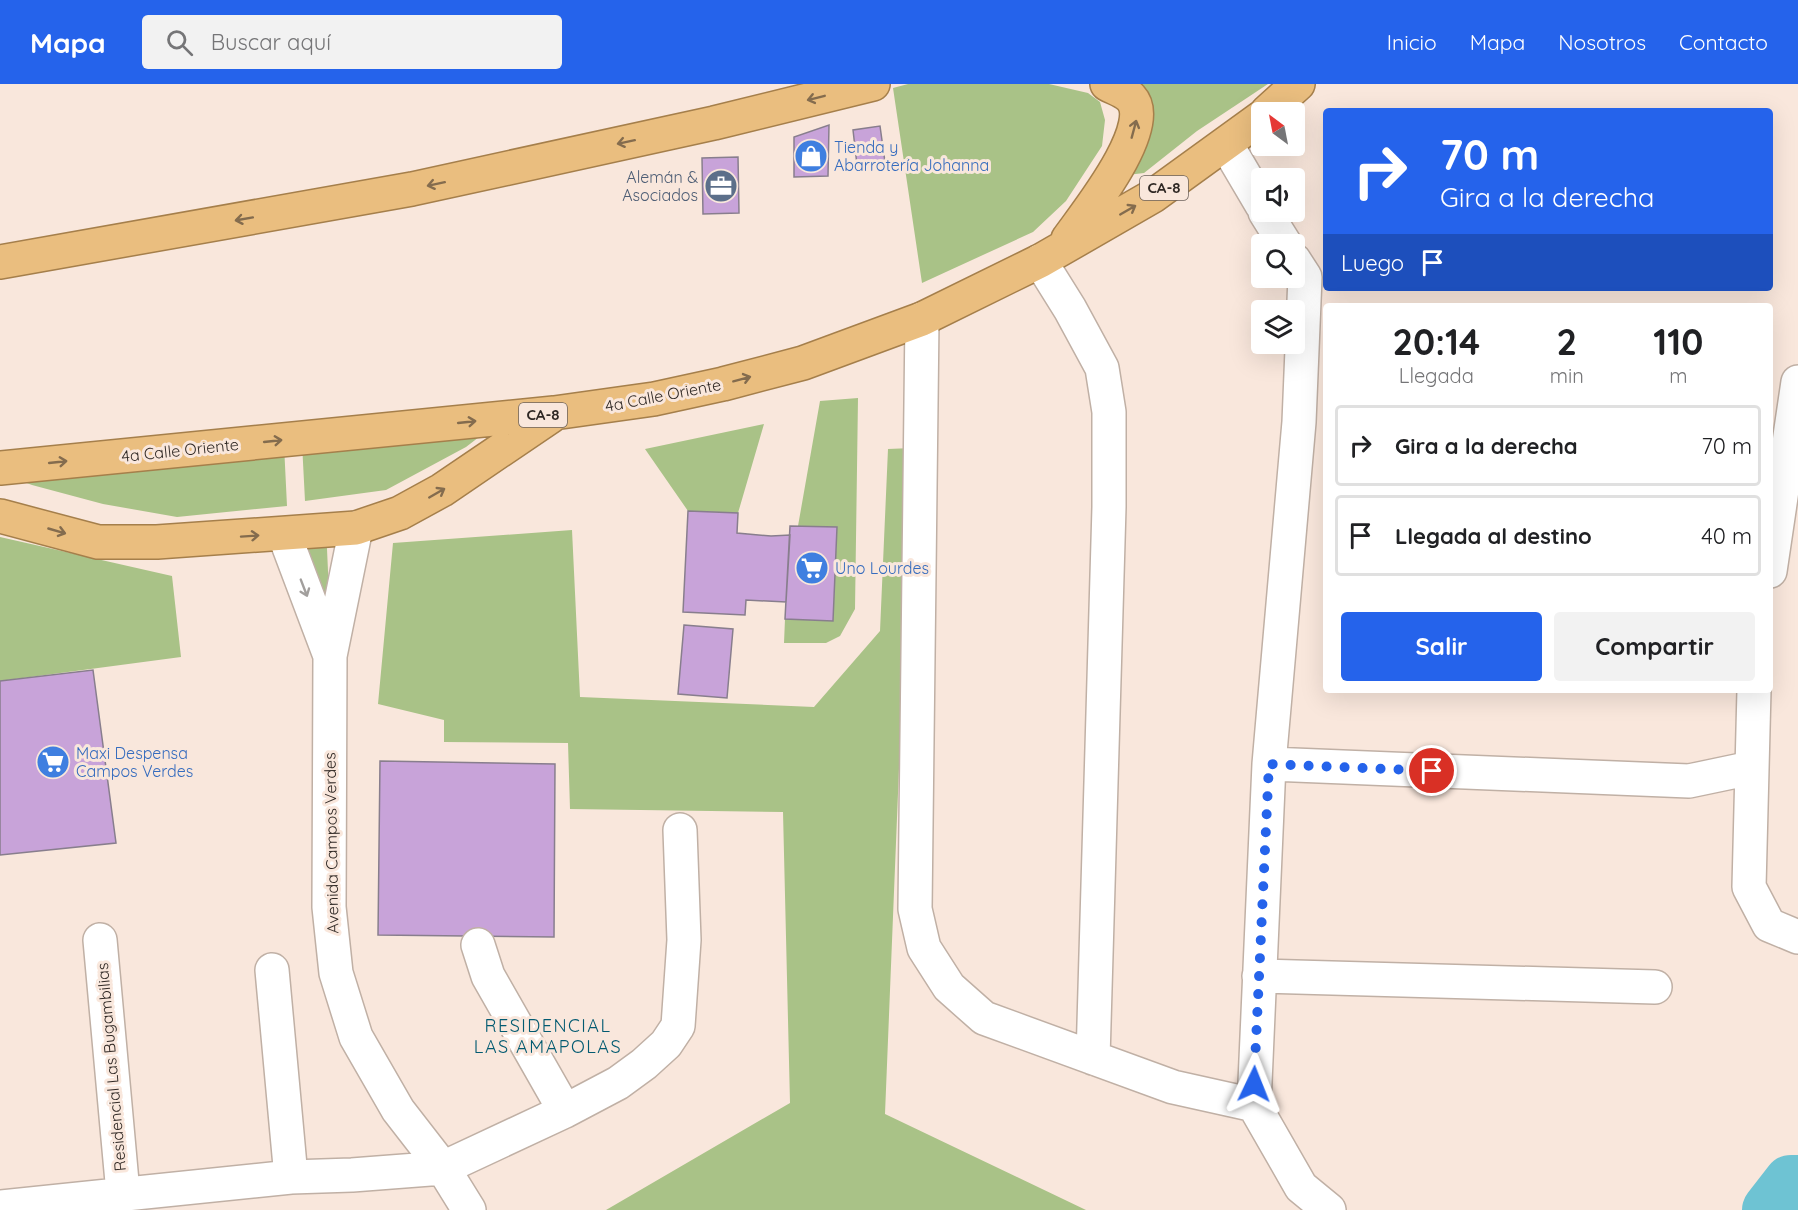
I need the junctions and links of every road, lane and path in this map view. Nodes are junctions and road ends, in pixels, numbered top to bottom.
1 (873, 84) edge
2 (1107, 84) edge
3 (1298, 84) edge
4 (1278, 102) edge
5 (1251, 125) edge
6 (1226, 144) junction
7 (1251, 186) edge
8 (1050, 255) junction
9 (0, 262) edge
10 (1305, 288) edge
11 (922, 319) junction
12 (1798, 382) edge
13 (554, 413) junction
14 (0, 468) edge
15 (0, 516) edge
16 (356, 528) junction
17 (284, 534) junction
18 (1773, 551) edge
19 (330, 656) junction
20 (1754, 693) edge
21 (1269, 764) junction
22 (1752, 768) junction
23 (680, 830) dead end
24 (1798, 937) edge
25 (100, 940) dead end
26 (478, 945) dead end
27 (272, 970) dead end
28 (1259, 976) junction
29 (1655, 987) dead end
30 (1093, 1058) junction
31 (1254, 1105) junction
32 (565, 1111) junction
33 (443, 1168) junction
34 (291, 1177) junction
35 (123, 1193) junction
36 (0, 1207) edge
37 (469, 1210) edge
38 (1329, 1210) edge

1 -> 9 highway
8 -> 2 highway
3 - 4 highway
5 - 6 highway, 4a Calle Oriente / CA-8
6 - 7 street
8 -> 6 highway, 4a Calle Oriente / CA-8
8 - 11 highway, 4a Calle Oriente / CA-8
8 - 30 street
10 - 21 street
13 -> 11 highway, 4a Calle Oriente / CA-8
11 - 30 street
12 - 18 street
14 -> 13 highway, 4a Calle Oriente / CA-8
16 -> 13 highway
15 -> 17 highway
16 - 17 highway
16 - 19 street, Avenida Campos Verdes
17 -> 19 street, Avenida Campos Verdes
19 - 33 street, Avenida Campos Verdes
20 - 22 street
21 - 22 street
21 - 28 street
22 - 24 street
23 - 32 street
25 - 35 street, Residencial Las Bugambilias
26 - 32 street
27 - 34 street
28 - 29 street
28 - 31 street
30 - 31 street
31 - 38 street
32 - 33 street
33 - 34 street, Residencial Las Bugambilias
33 - 37 street, Avenida Campos Verdes
34 - 35 street, Residencial Las Bugambilias
35 - 36 street, Residencial Las Bugambilias

